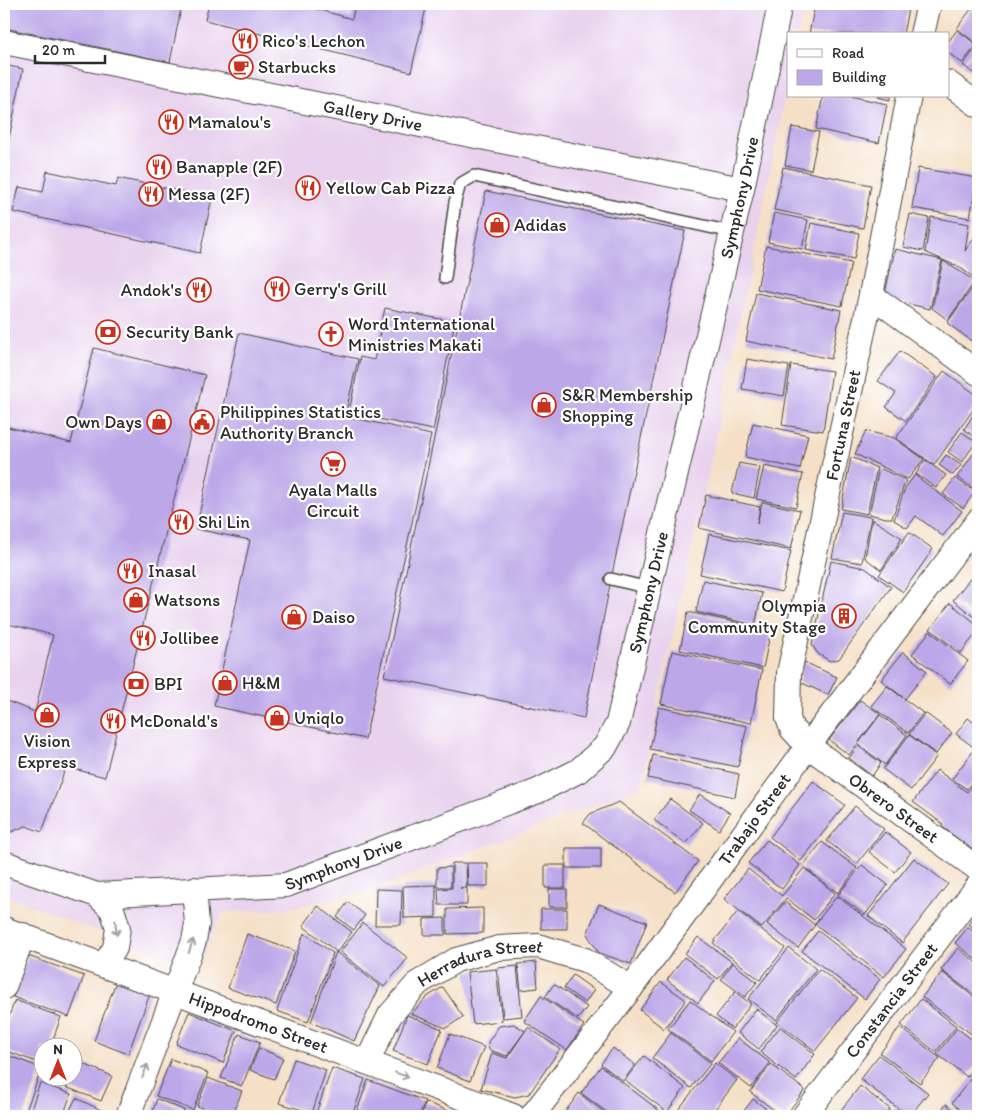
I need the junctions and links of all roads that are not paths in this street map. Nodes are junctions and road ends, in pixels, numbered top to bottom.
1 (780, 4) edge
2 (929, 4) edge
3 (922, 32) edge
4 (4, 42) edge
5 (950, 85) edge
6 (909, 98) edge
7 (978, 105) edge
8 (742, 189) junction
9 (732, 232) junction
10 (445, 278) dead end
11 (871, 294) junction
12 (978, 372) edge
13 (978, 521) edge
14 (611, 579) dead end
15 (649, 588) junction
16 (808, 746) junction
17 (4, 863) edge
18 (978, 869) edge
19 (978, 886) edge
20 (194, 889) junction
21 (97, 895) junction
22 (13, 932) edge
23 (104, 965) junction
24 (4, 987) edge
25 (631, 988) junction
26 (175, 992) junction
27 (367, 1062) junction
28 (128, 1116) edge
29 (513, 1116) edge
30 (532, 1116) edge
31 (804, 1116) edge

1 - 8 street, Symphony Drive
2 - 3 street
4 - 8 street, Gallery Drive
5 - 7 street
6 - 11 street, Fortuna Street
8 - 9 street, Symphony Drive
9 - 10 lane
9 - 15 street, Symphony Drive
11 - 12 street
11 - 16 street, Fortuna Street
13 - 16 street, Trabajo Street
14 - 15 lane
15 - 20 street, Symphony Drive
16 - 18 street, Obrero Street
16 - 25 street, Trabajo Street
17 - 21 street
19 - 31 street, Constancia Street
20 - 21 street, Symphony Drive
26 -> 20 street
21 -> 23 street
22 - 23 street, Hippodromo Street
22 - 24 street
23 - 26 street, Hippodromo Street
25 - 27 street, Herradura Street
25 - 30 street, Trabajo Street
26 - 27 street, Hippodromo Street
28 -> 26 street
27 -> 29 street, Hippodromo Street

